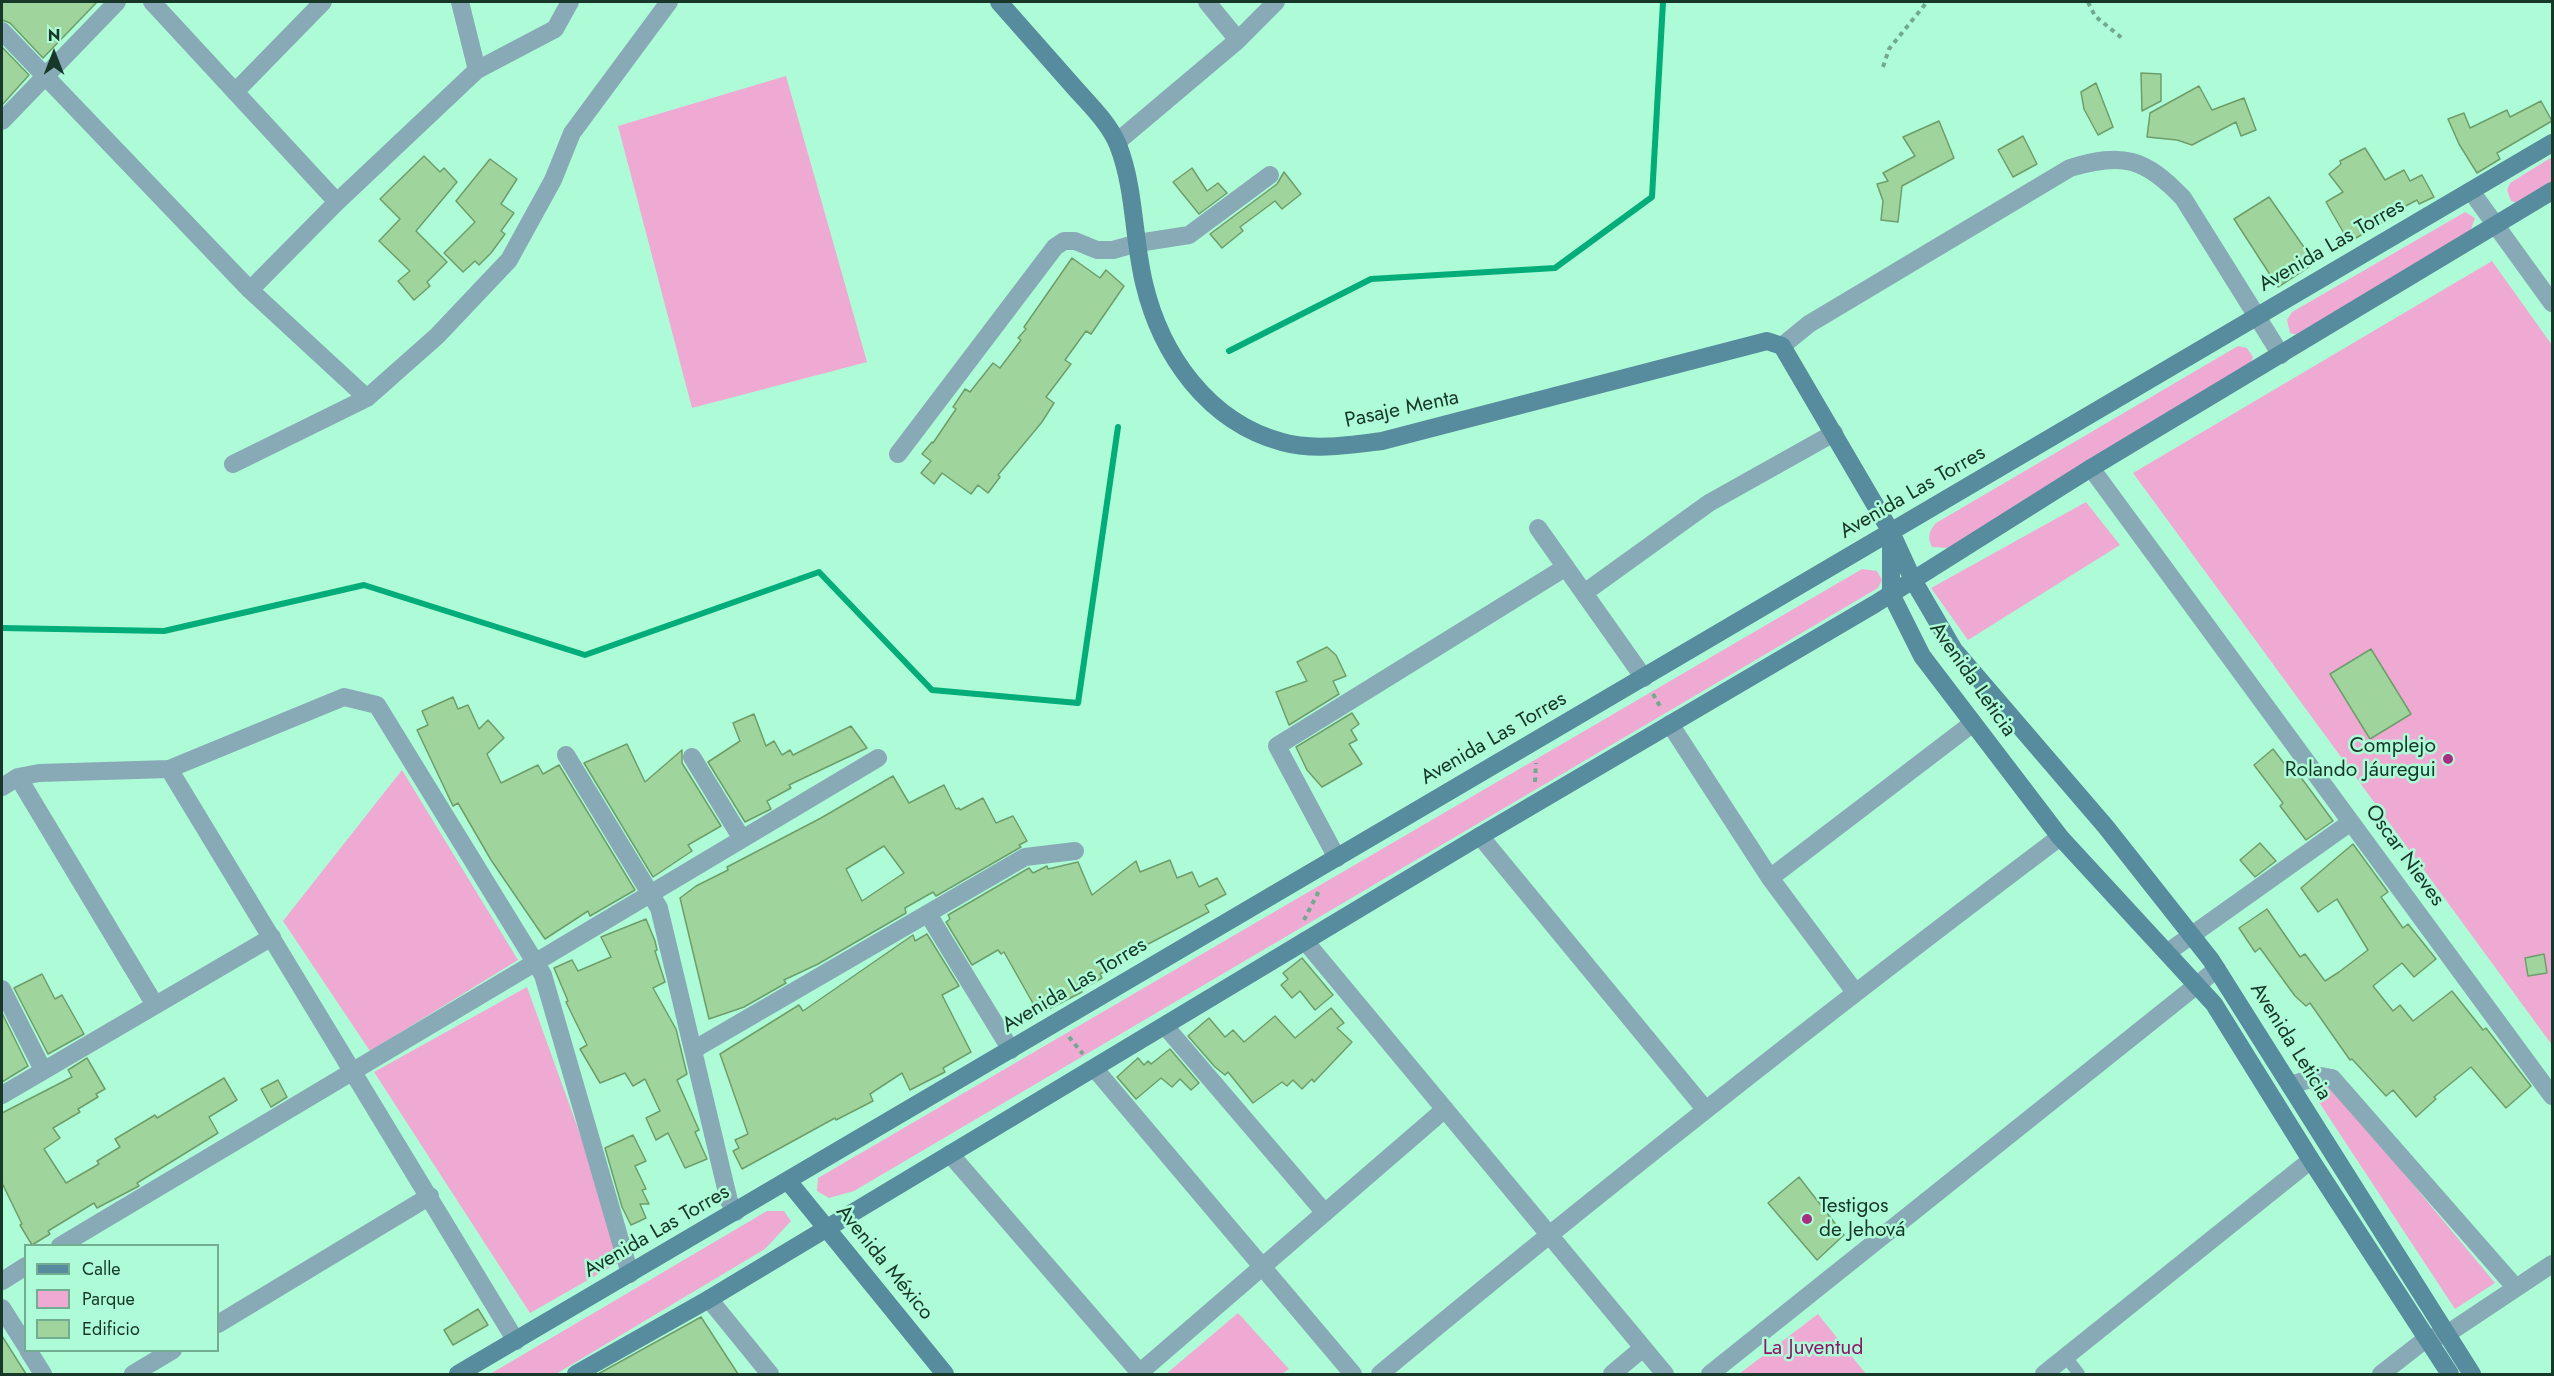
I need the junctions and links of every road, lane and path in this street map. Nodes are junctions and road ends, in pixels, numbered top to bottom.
1 (117, 2) edge
2 (152, 2) edge
3 (323, 2) edge
4 (460, 2) edge
5 (570, 2) edge
6 (669, 2) edge
7 (999, 2) edge
8 (1207, 2) edge
9 (1276, 2) edge
10 (1928, 2) edge
11 (2088, 2) edge
12 (2, 31) edge
13 (2122, 39) dead end
14 (1238, 40) junction
15 (1883, 67) dead end
16 (477, 70) junction
17 (45, 76) junction
18 (235, 92) junction
19 (2, 121) edge
20 (1117, 142) junction
21 (2553, 143) edge
22 (1270, 175) dead end
23 (2471, 191) junction
24 (2553, 191) edge
25 (337, 202) junction
26 (2496, 225) junction
27 (1138, 243) junction
28 (250, 290) junction
29 (2551, 297) edge
30 (2256, 317) junction
31 (1782, 346) junction
32 (2281, 355) junction
33 (367, 398) junction
34 (1834, 433) junction
35 (898, 454) dead end
36 (233, 464) dead end
37 (2091, 468) junction
38 (1538, 528) dead end
39 (1891, 532) junction
40 (1566, 567) junction
41 (1913, 580) junction
42 (1584, 593) junction
43 (1890, 594) junction
44 (1644, 678) junction
45 (1973, 723) junction
46 (1670, 724) junction
47 (1538, 740) junction
48 (566, 755) dead end
49 (692, 758) dead end
50 (878, 758) dead end
51 (169, 769) junction
52 (18, 777) junction
53 (2, 786) edge
54 (1534, 804) junction
55 (2351, 822) junction
56 (1480, 836) junction
57 (2060, 837) junction
58 (742, 839) junction
59 (1075, 851) dead end
60 (1331, 862) junction
61 (1770, 878) junction
62 (650, 894) junction
63 (928, 914) junction
64 (2193, 935) junction
65 (273, 937) junction
66 (1305, 941) junction
67 (2168, 952) junction
68 (536, 962) junction
69 (2217, 969) junction
70 (2198, 984) junction
71 (2, 989) edge
72 (1855, 992) junction
73 (155, 1005) junction
74 (1058, 1022) junction
75 (1165, 1026) junction
76 (693, 1050) junction
77 (1011, 1050) junction
78 (1095, 1069) junction
79 (43, 1070) junction
80 (353, 1071) junction
81 (2290, 1085) junction
82 (2, 1095) edge
83 (2553, 1096) edge
84 (1445, 1109) junction
85 (1705, 1109) junction
86 (950, 1154) junction
87 (2311, 1160) junction
88 (788, 1181) junction
89 (430, 1196) junction
90 (736, 1212) junction
91 (1325, 1212) junction
92 (826, 1226) junction
93 (1548, 1234) junction
94 (62, 1244) edge
95 (2553, 1264) edge
96 (1263, 1266) junction
97 (24, 1267) edge
98 (630, 1274) junction
99 (2, 1281) edge
100 (2516, 1288) junction
101 (709, 1299) junction
102 (2, 1308) edge
103 (219, 1323) edge
104 (2447, 1334) junction
105 (2426, 1339) junction
106 (516, 1341) junction
107 (24, 1343) edge
108 (1643, 1348) junction
109 (29, 1352) edge
110 (170, 1352) edge
111 (2066, 1357) junction
112 (43, 1374) edge
113 (133, 1374) edge
114 (459, 1374) edge
115 (576, 1374) edge
116 (770, 1374) edge
117 (945, 1374) edge
118 (1139, 1374) edge
119 (1353, 1374) edge
120 (1380, 1374) edge
121 (1612, 1374) edge
122 (1665, 1374) edge
123 (1710, 1374) edge
124 (2044, 1374) edge
125 (2079, 1374) edge
126 (2381, 1374) edge
127 (2450, 1374) edge
128 (2472, 1374) edge

1 - 17 street
2 - 18 street
3 - 18 street
4 - 16 street
5 - 16 street
6 - 33 street
7 - 20 street, Pasaje Menta
8 - 14 street
9 - 14 street
10 - 15 path
11 - 13 path
12 - 17 street
14 - 20 street
16 - 25 street
17 - 19 street
17 - 28 street
18 - 25 street
20 - 27 street, Pasaje Menta
21 - 23 street, Avenida Las Torres
22 - 27 street
23 - 26 street
23 - 30 street, Avenida Las Torres
24 - 26 street
25 - 28 street
26 - 29 street
26 - 32 street
27 - 31 street, Pasaje Menta
27 - 35 street
28 - 33 street
30 - 31 street
30 - 32 street
30 - 39 street, Avenida Las Torres
31 - 34 street
32 - 37 street
33 - 36 street
34 - 39 street
34 - 42 street
37 - 41 street
37 - 55 street, Oscar Nieves
38 - 40 street
39 - 41 street, Avenida Leticia
39 - 43 street, Avenida Leticia
39 - 44 street, Avenida Las Torres
40 - 42 street
40 - 60 street
41 - 43 street
41 - 64 street, Avenida Leticia
42 - 44 street
43 - 45 street, Avenida Leticia
43 - 46 street
44 - 46 path
44 - 47 street, Avenida Las Torres
45 - 57 street, Avenida Leticia
45 - 61 street
46 - 54 street
46 - 61 street
47 - 54 path
47 - 60 street, Avenida Las Torres
48 - 62 street
49 - 58 street
50 - 58 street
51 - 52 street
51 - 65 street
51 - 68 street
52 - 53 street
52 - 73 street
54 - 56 street
55 - 64 street
55 - 83 street, Oscar Nieves
56 - 66 street
56 - 85 street
57 - 67 street, Avenida Leticia
57 - 72 street
58 - 62 street
59 - 63 street
60 - 66 path
60 - 74 street, Avenida Las Torres
61 - 72 street
62 - 68 street
62 - 76 street
63 - 76 street
63 - 77 street
64 - 67 street
64 - 69 street, Avenida Leticia
65 - 73 street
65 - 80 street
66 - 75 street
66 - 84 street
67 - 70 street, Avenida Leticia
68 - 80 street
68 - 98 street
69 - 70 street
69 - 81 street, Avenida Leticia
70 - 87 street, Avenida Leticia
70 - 123 street
71 - 79 street
72 - 85 street
73 - 79 street
74 - 77 street, Avenida Las Torres
74 - 78 path
75 - 78 street
75 - 91 street
76 - 90 street
77 - 88 street, Avenida Las Torres
78 - 86 street
78 - 96 street
79 - 82 street
80 - 89 street
80 - 94 street
81 - 100 street
81 - 104 street, Avenida Leticia
84 - 91 street
84 - 93 street
85 - 93 street
86 - 92 street
86 - 118 street
87 - 105 street, Avenida Leticia
87 - 111 street
88 - 90 street, Avenida Las Torres
88 - 92 street, Avenida México
89 - 103 street
89 - 106 street
90 - 98 street, Avenida Las Torres
91 - 96 street
92 - 101 street
92 - 117 street, Avenida México
93 - 108 street
93 - 120 street
95 - 100 street
96 - 118 street
96 - 119 street
97 - 99 street
98 - 106 street, Avenida Las Torres
100 - 104 street
101 - 115 street
101 - 116 street
102 - 107 street
104 - 105 street
104 - 128 street, Avenida Leticia
105 - 126 street
105 - 127 street, Avenida Leticia
106 - 114 street, Avenida Las Torres
108 - 121 street
108 - 122 street
109 - 112 street
110 - 113 street
111 - 124 street
111 - 125 lane

